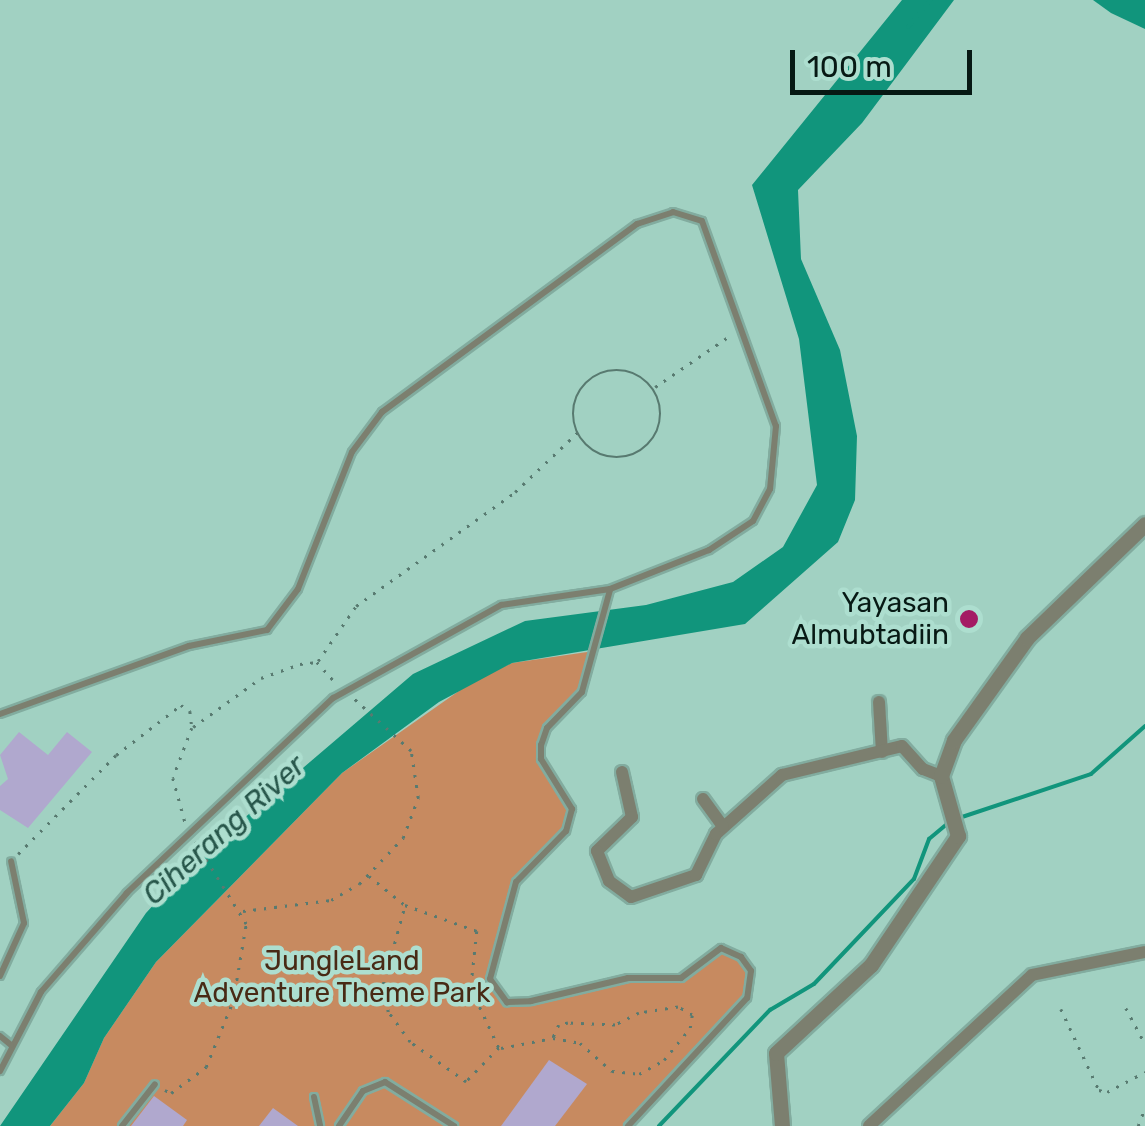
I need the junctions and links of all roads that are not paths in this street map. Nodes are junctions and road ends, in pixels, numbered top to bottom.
1 (1145, 524) edge
2 (610, 589) junction
3 (879, 702) dead end
4 (0, 714) edge
5 (882, 752) junction
6 (622, 772) dead end
7 (941, 776) junction
8 (703, 799) dead end
9 (723, 827) junction
10 (11, 861) road end
11 (1145, 952) edge
12 (0, 976) edge
13 (0, 1036) edge
14 (11, 1045) junction
15 (0, 1071) edge
16 (155, 1084) road end
17 (314, 1097) dead end
18 (122, 1126) edge
19 (320, 1126) edge
20 (339, 1126) edge
21 (454, 1126) edge
22 (628, 1126) edge
23 (782, 1126) edge
24 (870, 1126) edge

1 - 7 street
2 - 4 lane
2 - 14 lane
2 - 22 lane
3 - 5 street
5 - 7 street
5 - 9 street
6 - 9 street
7 - 23 street
8 - 9 street
10 - 12 lane
11 - 24 street
13 - 14 lane
14 - 15 lane
16 - 18 lane
17 - 19 lane
20 - 21 lane

